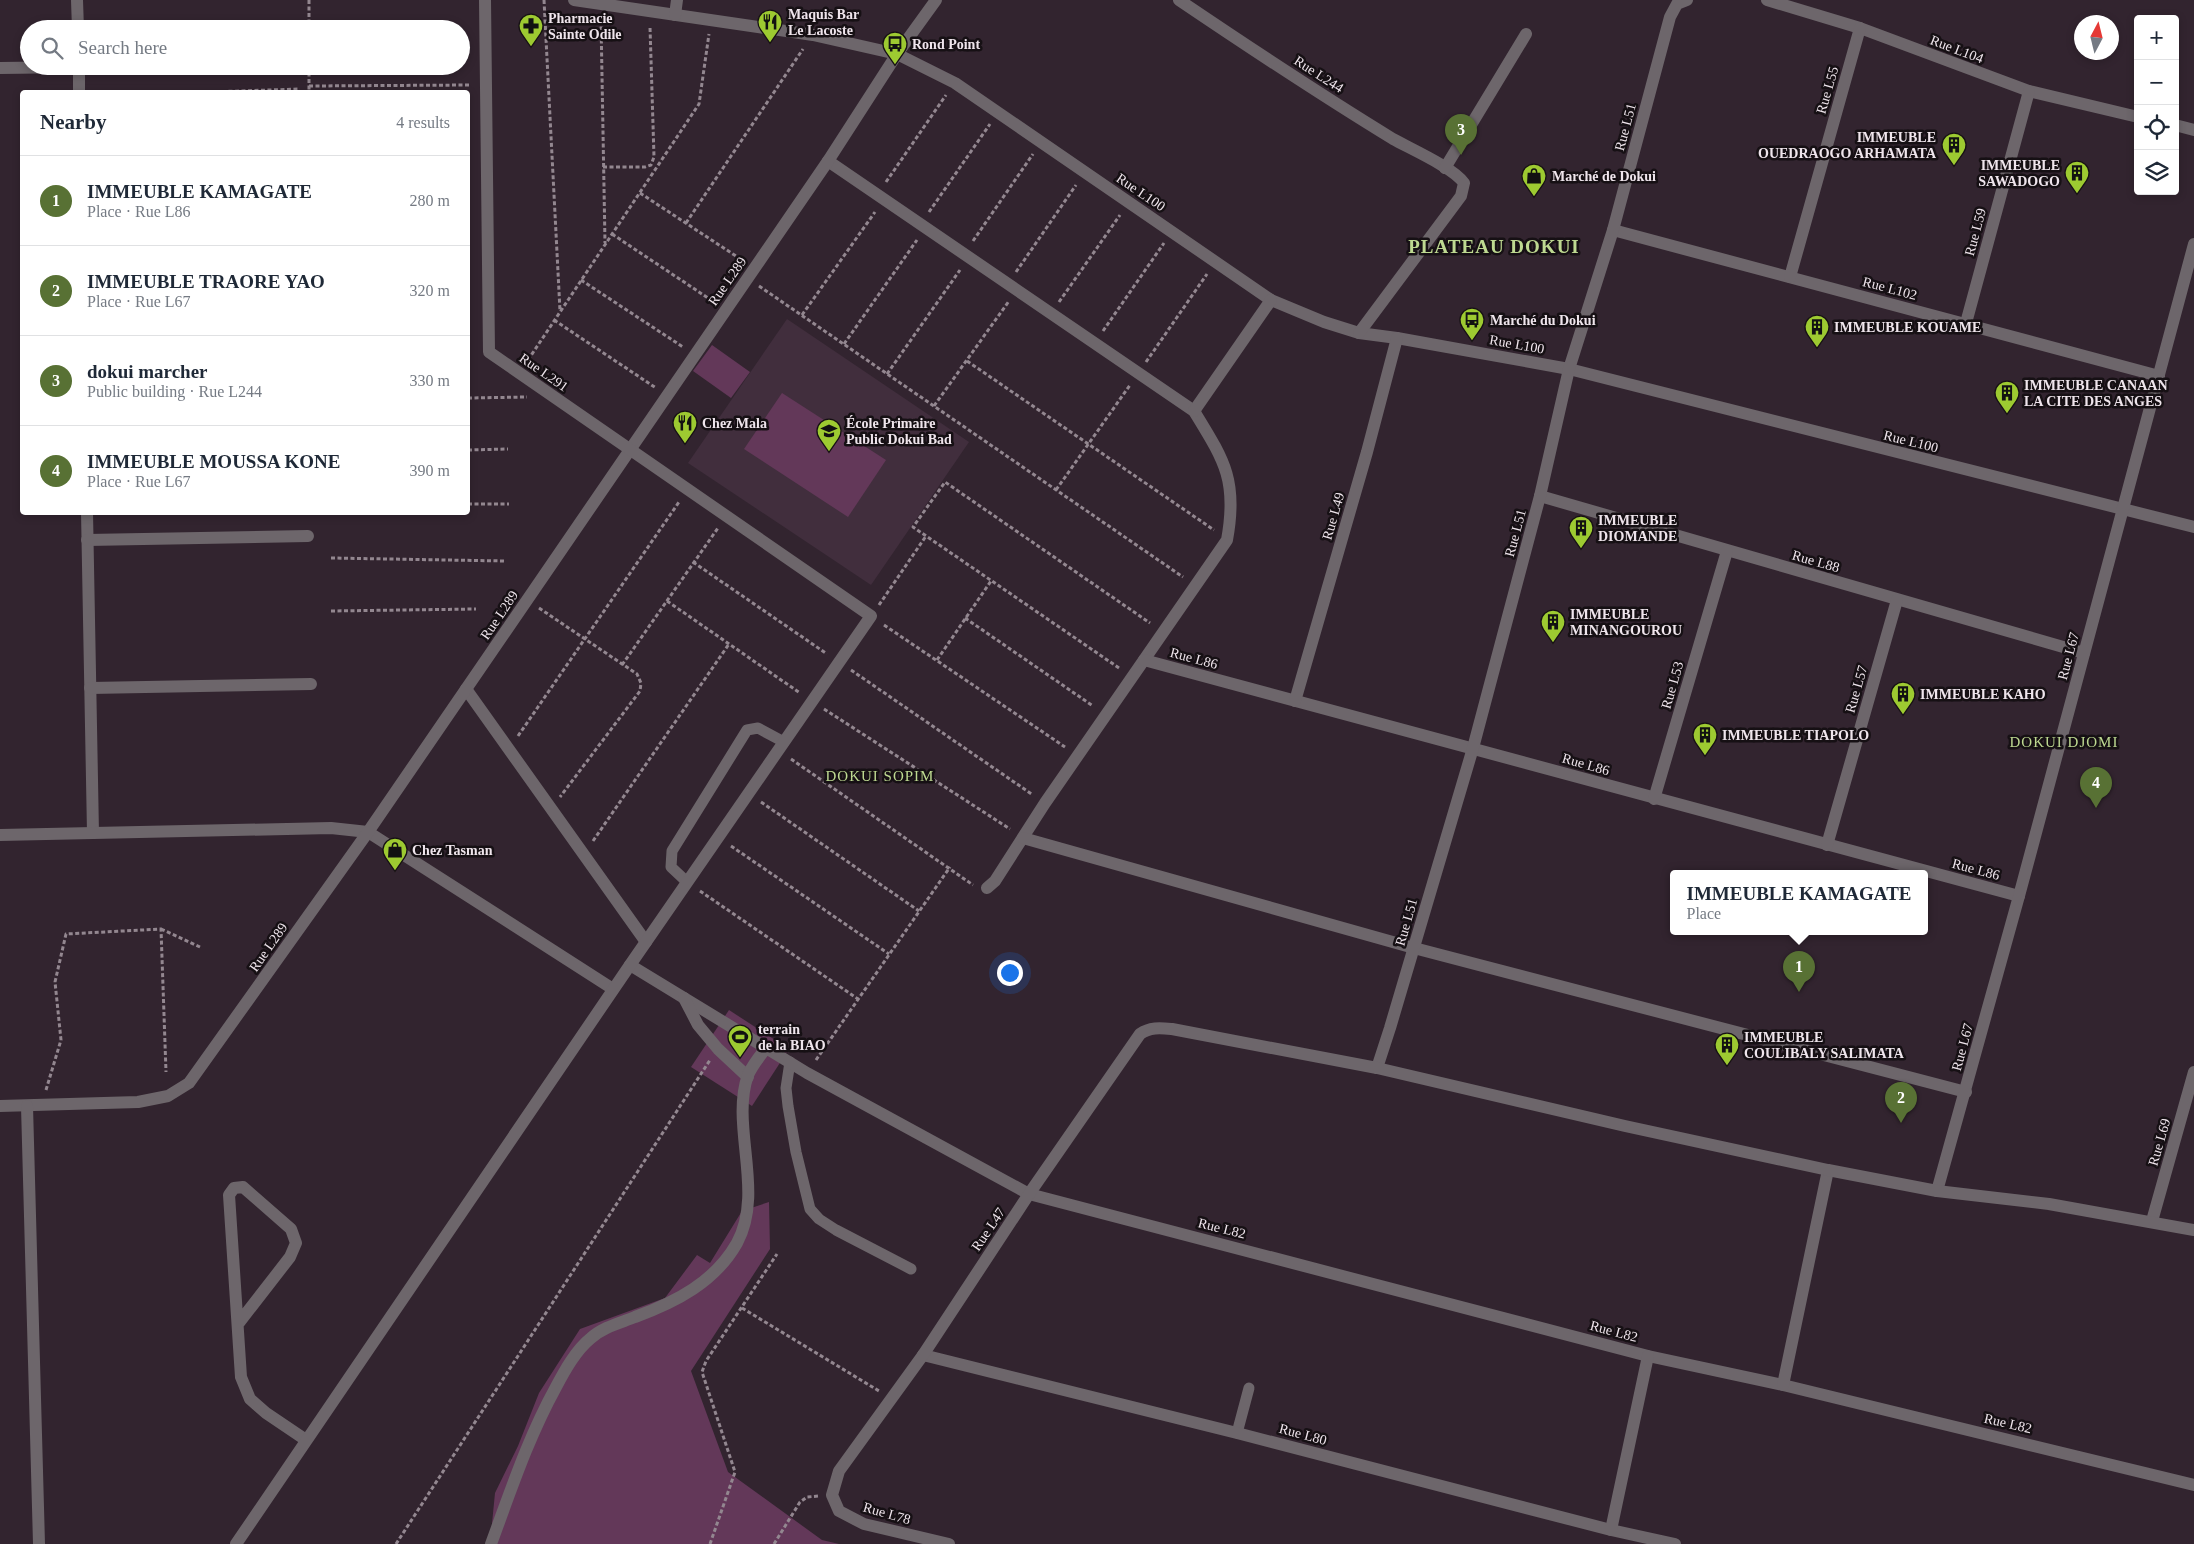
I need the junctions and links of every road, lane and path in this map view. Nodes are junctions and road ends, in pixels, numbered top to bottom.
1 (77, 0) edge
2 (309, 0) edge
3 (485, 0) edge
4 (544, 0) edge
5 (574, 0) edge
6 (677, 0) edge
7 (936, 0) edge
8 (1179, 0) edge
9 (1767, 0) edge
10 (1682, 2) edge
11 (601, 4) junction
12 (650, 11) junction
13 (675, 15) junction
14 (78, 20) edge
15 (309, 20) edge
16 (711, 20) junction
17 (1860, 28) junction
18 (1526, 34) dead end
19 (813, 35) junction
20 (897, 54) junction
21 (20, 67) edge
22 (0, 68) edge
23 (79, 75) edge
24 (309, 75) edge
25 (955, 83) junction
26 (486, 85) junction
27 (309, 86) junction
28 (300, 89) dead end
29 (79, 90) edge
30 (270, 90) edge
31 (309, 90) edge
32 (2029, 91) junction
33 (998, 112) junction
34 (2134, 116) edge
35 (2179, 126) edge
36 (2194, 130) edge
37 (1042, 142) junction
38 (828, 161) junction
39 (604, 167) junction
40 (1445, 168) junction
41 (1085, 172) junction
42 (640, 193) junction
43 (881, 197) junction
44 (1128, 202) junction
45 (686, 223) junction
46 (923, 226) junction
47 (1613, 230) junction
48 (1172, 232) junction
49 (612, 234) junction
50 (2194, 244) edge
51 (605, 245) junction
52 (966, 256) junction
53 (750, 273) junction
54 (1790, 277) junction
55 (581, 280) junction
56 (1012, 287) junction
57 (1272, 300) junction
58 (726, 310) junction
59 (560, 312) junction
60 (1051, 314) junction
61 (802, 315) junction
62 (554, 320) junction
63 (1966, 323) junction
64 (1359, 333) junction
65 (1397, 338) junction
66 (844, 344) junction
67 (1094, 344) junction
68 (695, 355) junction
69 (967, 361) junction
70 (1569, 369) junction
71 (519, 373) junction
72 (887, 374) junction
73 (2158, 376) junction
74 (667, 395) junction
75 (528, 397) dead end
76 (470, 398) edge
77 (934, 406) junction
78 (1194, 412) junction
79 (508, 449) dead end
80 (470, 450) edge
81 (630, 450) junction
82 (688, 490) junction
83 (1540, 496) junction
84 (470, 504) edge
85 (509, 504) dead end
86 (2124, 508) junction
87 (87, 515) edge
88 (726, 516) junction
89 (2194, 527) edge
90 (308, 536) dead end
91 (926, 536) junction
92 (87, 540) junction
93 (1227, 540) junction
94 (1727, 551) junction
95 (330, 558) dead end
96 (505, 560) dead end
97 (694, 562) junction
98 (991, 581) junction
99 (1195, 585) junction
100 (527, 600) junction
101 (1897, 600) junction
102 (667, 601) junction
103 (476, 609) dead end
104 (331, 611) dead end
105 (871, 616) junction
106 (965, 618) junction
107 (1163, 632) junction
108 (584, 639) junction
109 (729, 644) junction
110 (2084, 653) junction
111 (937, 660) junction
112 (1144, 660) junction
113 (839, 662) junction
114 (622, 665) junction
115 (1132, 677) junction
116 (311, 684) dead end
117 (90, 688) junction
118 (466, 689) junction
119 (812, 701) junction
120 (1295, 701) junction
121 (1106, 715) junction
122 (781, 746) junction
123 (1473, 748) junction
124 (508, 750) junction
125 (1078, 756) junction
126 (748, 794) junction
127 (1654, 799) junction
128 (1045, 803) junction
129 (550, 809) junction
130 (93, 832) junction
131 (368, 832) junction
132 (0, 835) edge
133 (718, 837) junction
134 (1023, 838) junction
135 (1827, 844) junction
136 (583, 855) junction
137 (950, 867) junction
138 (1923, 870) edge
139 (1928, 871) edge
140 (687, 882) junction
141 (987, 888) joint
142 (2019, 896) junction
143 (919, 911) junction
144 (161, 929) junction
145 (646, 942) junction
146 (200, 947) dead end
147 (1414, 948) junction
148 (889, 954) junction
149 (630, 965) junction
150 (613, 989) junction
151 (684, 998) junction
152 (858, 999) junction
153 (767, 1047) junction
154 (718, 1049) junction
155 (790, 1062) junction
156 (1377, 1068) junction
157 (166, 1072) dead end
158 (2194, 1072) edge
159 (807, 1073) junction
160 (748, 1076) junction
161 (1966, 1092) junction
162 (42, 1105) junction
163 (0, 1106) edge
164 (27, 1106) junction
165 (1828, 1170) junction
166 (1936, 1191) junction
167 (1029, 1194) junction
168 (2152, 1221) junction
169 (2194, 1230) edge
170 (777, 1254) dead end
171 (911, 1269) dead end
172 (742, 1308) junction
173 (238, 1324) junction
174 (923, 1355) junction
175 (1648, 1356) junction
176 (1783, 1385) junction
177 (1249, 1388) dead end
178 (880, 1391) dead end
179 (1238, 1433) junction
180 (306, 1440) junction
181 (2194, 1485) edge
182 (832, 1495) junction
183 (1611, 1530) junction
184 (38, 1544) edge
185 (236, 1544) edge
186 (396, 1544) edge
187 (491, 1544) edge
188 (710, 1544) edge
189 (774, 1544) edge
190 (949, 1544) edge
191 (1675, 1544) edge

1 - 14 street
2 - 15 path
3 - 26 street, Rue L291
4 - 59 path
5 - 11 street, Rue L100
6 - 13 street
7 - 20 street, Rue L289
8 - 40 street, Rue L244
9 - 17 street, Rue L104
10 - 47 street, Rue L51
11 - 12 street, Rue L100
11 - 39 path
12 - 13 street, Rue L100
12 - 39 path
13 - 16 street, Rue L100
16 - 19 street, Rue L100
16 - 42 path
17 - 32 street, Rue L104
17 - 54 street, Rue L55
18 - 40 street
19 - 20 street, Rue L100
19 - 45 path
20 - 25 street, Rue L100
20 - 38 street, Rue L289
21 - 22 street
23 - 29 street
24 - 27 path
25 - 33 street, Rue L100
25 - 43 path
26 - 27 path
26 - 71 street, Rue L291
27 - 31 path
28 - 30 path
32 - 34 street, Rue L104
32 - 63 street, Rue L59
33 - 37 street, Rue L100
33 - 46 path
35 - 36 street
37 - 41 street, Rue L100
37 - 52 path
38 - 43 street
38 - 53 street, Rue L289
39 - 51 path
40 - 64 street, Rue L244
41 - 44 street, Rue L100
41 - 56 path
42 - 45 path
42 - 49 path
43 - 46 street
43 - 61 path
44 - 48 street, Rue L100
44 - 60 path
45 - 53 path
46 - 52 street
46 - 66 path
47 - 54 street, Rue L102
47 - 70 street, Rue L51
48 - 57 street, Rue L100
48 - 67 path
49 - 51 path
49 - 58 path
50 - 73 street, Rue L67
51 - 55 path
52 - 56 street
52 - 72 path
53 - 58 street, Rue L289
53 - 61 path
54 - 63 street, Rue L102
55 - 59 path
55 - 68 path
56 - 60 street
56 - 69 path
57 - 64 street, Rue L100
57 - 78 street
58 - 68 street, Rue L289
59 - 62 path
60 - 67 street
61 - 66 path
62 - 71 path
62 - 74 path
63 - 73 street, Rue L102
64 - 65 street, Rue L100
65 - 70 street, Rue L100
65 - 120 street, Rue L49
66 - 72 path
67 - 78 street
68 - 74 street, Rue L289
69 - 77 path
69 - 93 path
70 - 83 street, Rue L51
70 - 86 street, Rue L100
71 - 81 street, Rue L291
72 - 77 path
73 - 86 street, Rue L67
74 - 81 street, Rue L289
75 - 76 path
77 - 99 path
78 - 93 street
79 - 80 path
81 - 82 street, Rue L291
81 - 100 street, Rue L289
82 - 88 street, Rue L291
82 - 108 path
83 - 94 street, Rue L88
83 - 123 street, Rue L51
84 - 85 path
86 - 89 street, Rue L100
86 - 110 street, Rue L67
87 - 92 street
88 - 97 path
88 - 105 street, Rue L291
90 - 92 street
91 - 98 path
91 - 105 path
91 - 107 path
92 - 117 street
93 - 99 street
94 - 101 street, Rue L88
94 - 127 street, Rue L53
95 - 96 path
97 - 102 path
97 - 113 path
98 - 106 path
98 - 115 path
99 - 107 street
100 - 108 path
100 - 118 street, Rue L289
101 - 110 street, Rue L88
101 - 135 street, Rue L57
102 - 109 path
102 - 114 path
103 - 104 path
105 - 111 path
105 - 113 street
106 - 111 path
106 - 121 path
107 - 112 street
108 - 114 path
108 - 124 path
109 - 119 path
109 - 136 path
110 - 142 street, Rue L67
111 - 125 path
112 - 115 street
112 - 120 street, Rue L86
113 - 119 street
113 - 128 path
114 - 129 path
115 - 121 street
116 - 117 street
117 - 130 street
118 - 124 street
118 - 131 street, Rue L289
119 - 122 street
119 - 134 path
120 - 123 street, Rue L86
121 - 125 street
122 - 126 street
122 - 137 path
122 - 140 lane
123 - 127 street, Rue L86
123 - 147 street, Rue L51
124 - 129 street
125 - 128 street
126 - 133 street
126 - 143 path
127 - 135 street, Rue L86
128 - 134 street
129 - 136 street
130 - 131 street
130 - 132 street
131 - 150 street
131 - 162 street, Rue L289
133 - 140 street
133 - 148 path
134 - 141 street
134 - 147 street
135 - 138 street, Rue L86
136 - 145 street
137 - 141 path
137 - 143 path
139 - 142 street, Rue L86
140 - 145 street
140 - 152 path
142 - 161 street, Rue L67
143 - 148 path
144 - 146 path
144 - 157 path
144 - 162 path
145 - 149 street
147 - 156 street, Rue L51
147 - 161 street
148 - 152 path
149 - 150 street
149 - 151 street, Rue L82
150 - 180 street
151 - 153 street, Rue L82
151 - 154 street
152 - 159 path
153 - 155 street, Rue L82
153 - 160 street
154 - 160 street
154 - 186 path
155 - 159 street, Rue L82
155 - 171 lane
156 - 165 street
156 - 167 street, Rue L47
158 - 168 street, Rue L69
159 - 167 street, Rue L82
160 - 187 street
161 - 166 street, Rue L67
162 - 164 street, Rue L289
163 - 164 street, Rue L289
164 - 184 street
165 - 166 street
165 - 176 street
166 - 168 street
167 - 174 street, Rue L47
167 - 175 street, Rue L82
168 - 169 street
170 - 172 path
172 - 178 path
172 - 188 path
173 - 173 street
173 - 180 street
174 - 179 street, Rue L80
174 - 182 street, Rue L47
175 - 176 street, Rue L82
175 - 183 street
176 - 181 street, Rue L82
177 - 179 lane
179 - 183 street, Rue L80
180 - 185 street
182 - 189 path
182 - 190 street, Rue L78
183 - 191 street, Rue L80

